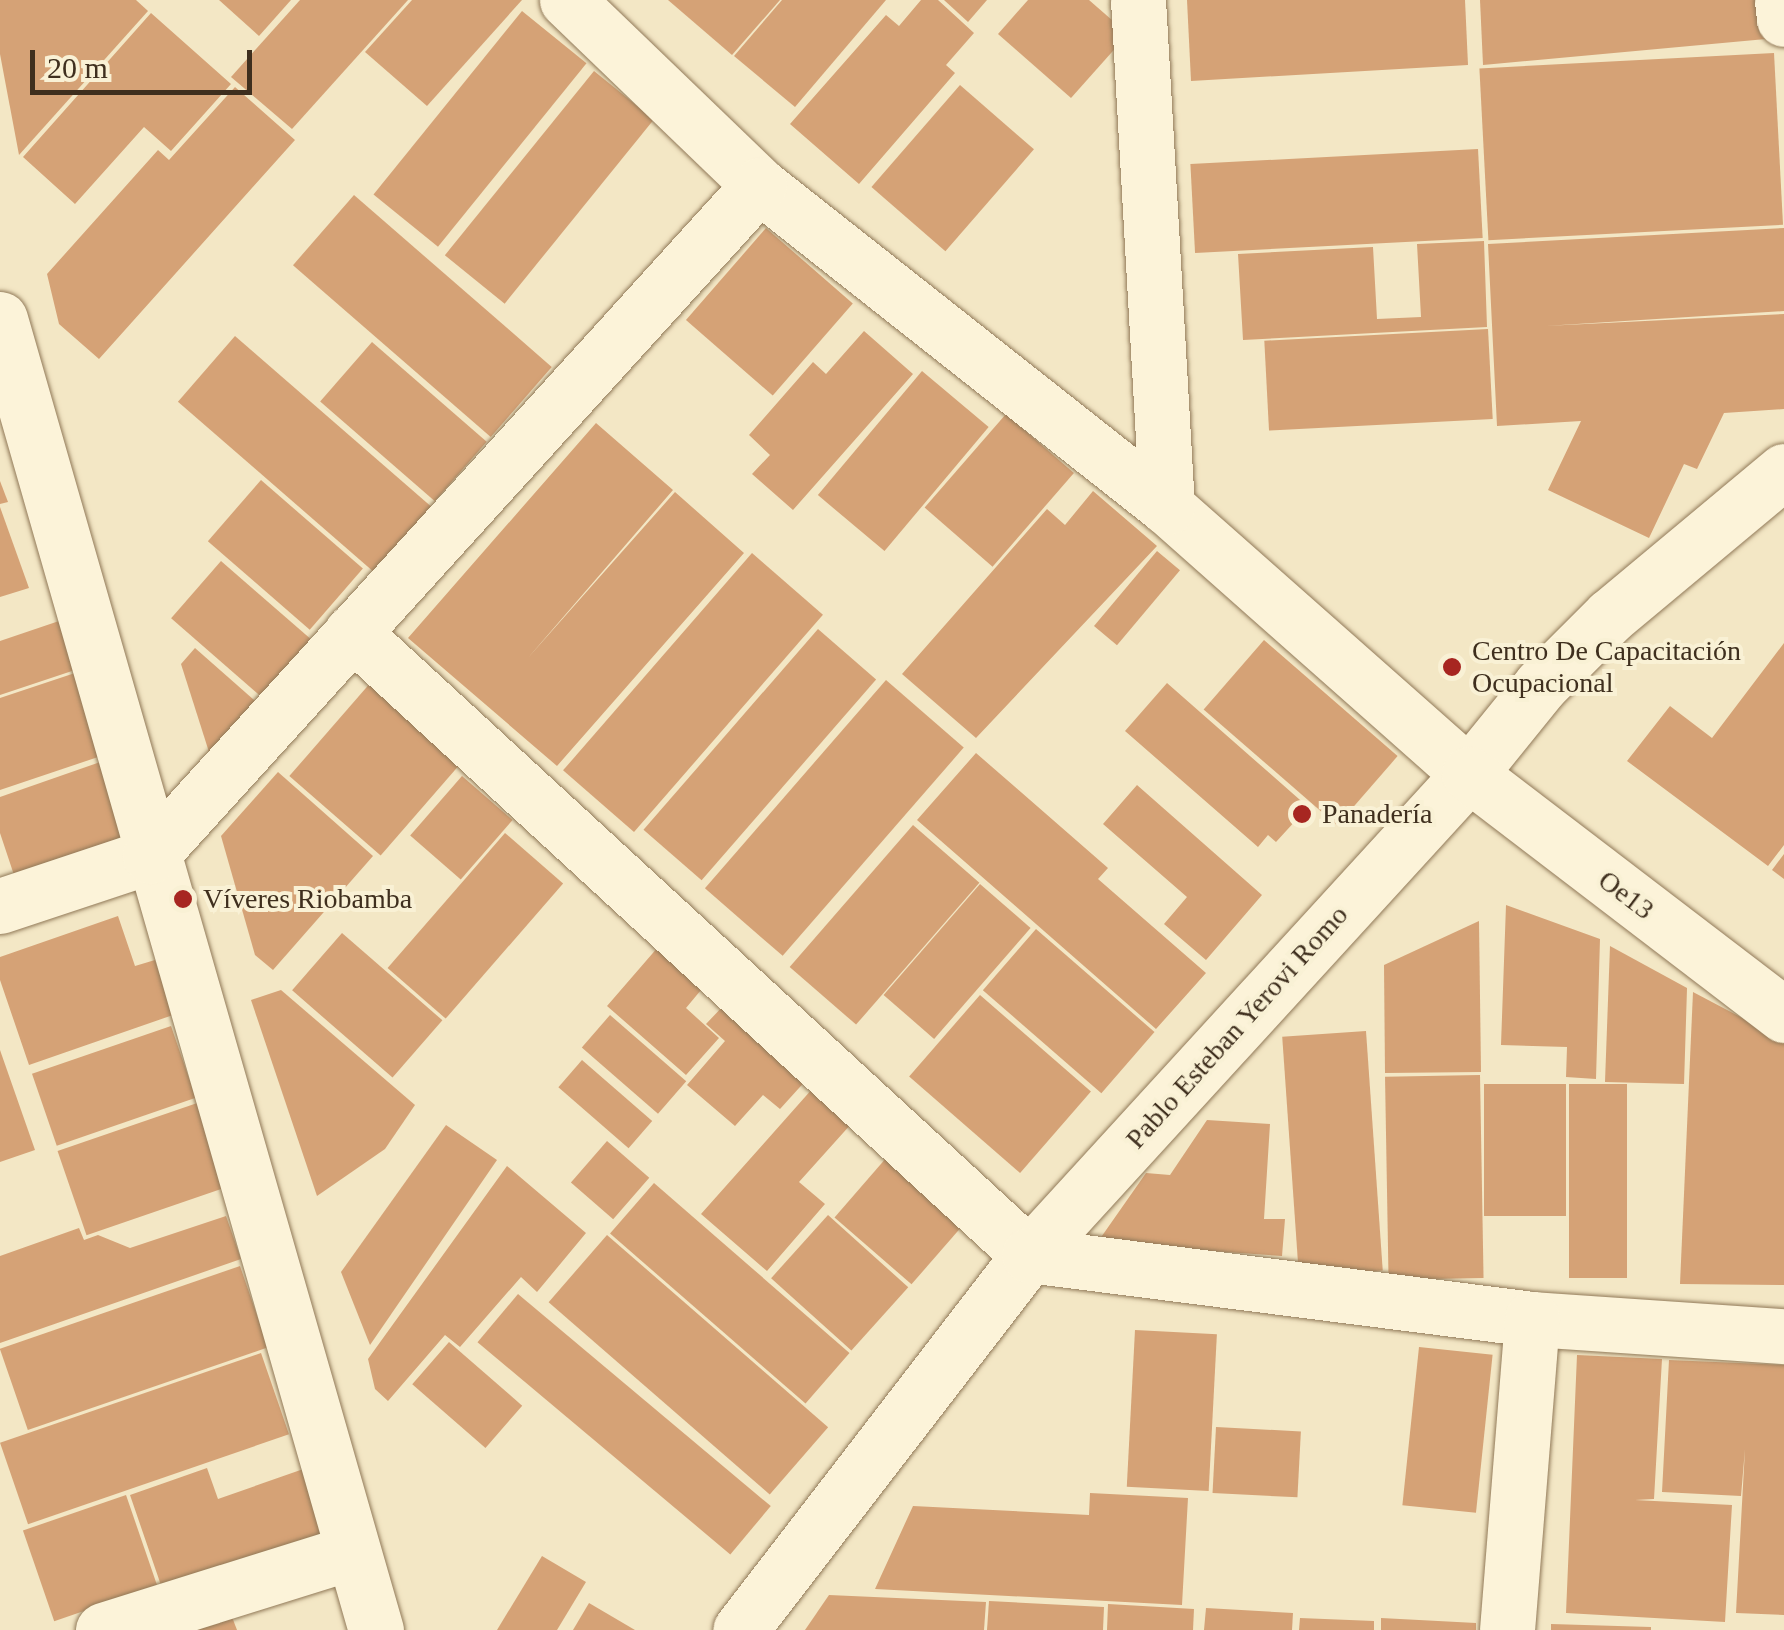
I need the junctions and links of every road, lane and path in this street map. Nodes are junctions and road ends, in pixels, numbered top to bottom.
1 (567, 0) edge
2 (1138, 0) edge
3 (1782, 0) edge
4 (1784, 19) edge
5 (759, 185) junction
6 (0, 320) edge
7 (1784, 471) edge
8 (1167, 507) junction
9 (352, 632) junction
10 (1469, 774) junction
11 (150, 856) junction
12 (0, 906) edge
13 (1784, 1014) edge
14 (1029, 1255) junction
15 (1532, 1319) junction
16 (1784, 1336) edge
17 (352, 1552) junction
18 (103, 1630) edge
19 (376, 1630) edge
20 (740, 1630) edge
21 (1508, 1630) edge

1 - 5 street, Oe13
2 - 8 street
3 - 4 street
5 - 8 street, Oe13
5 - 9 street
6 - 11 street
7 - 10 street, Pablo Esteban Yerovi Romo
8 - 10 street, Oe13
9 - 11 street
9 - 14 street
10 - 13 street, Oe13
10 - 14 street, Pablo Esteban Yerovi Romo
11 - 12 street
11 - 17 street
14 - 15 street
14 - 20 street, Pablo Esteban Yerovi Romo
15 - 16 street
15 - 21 street
17 - 18 street
17 - 19 street

